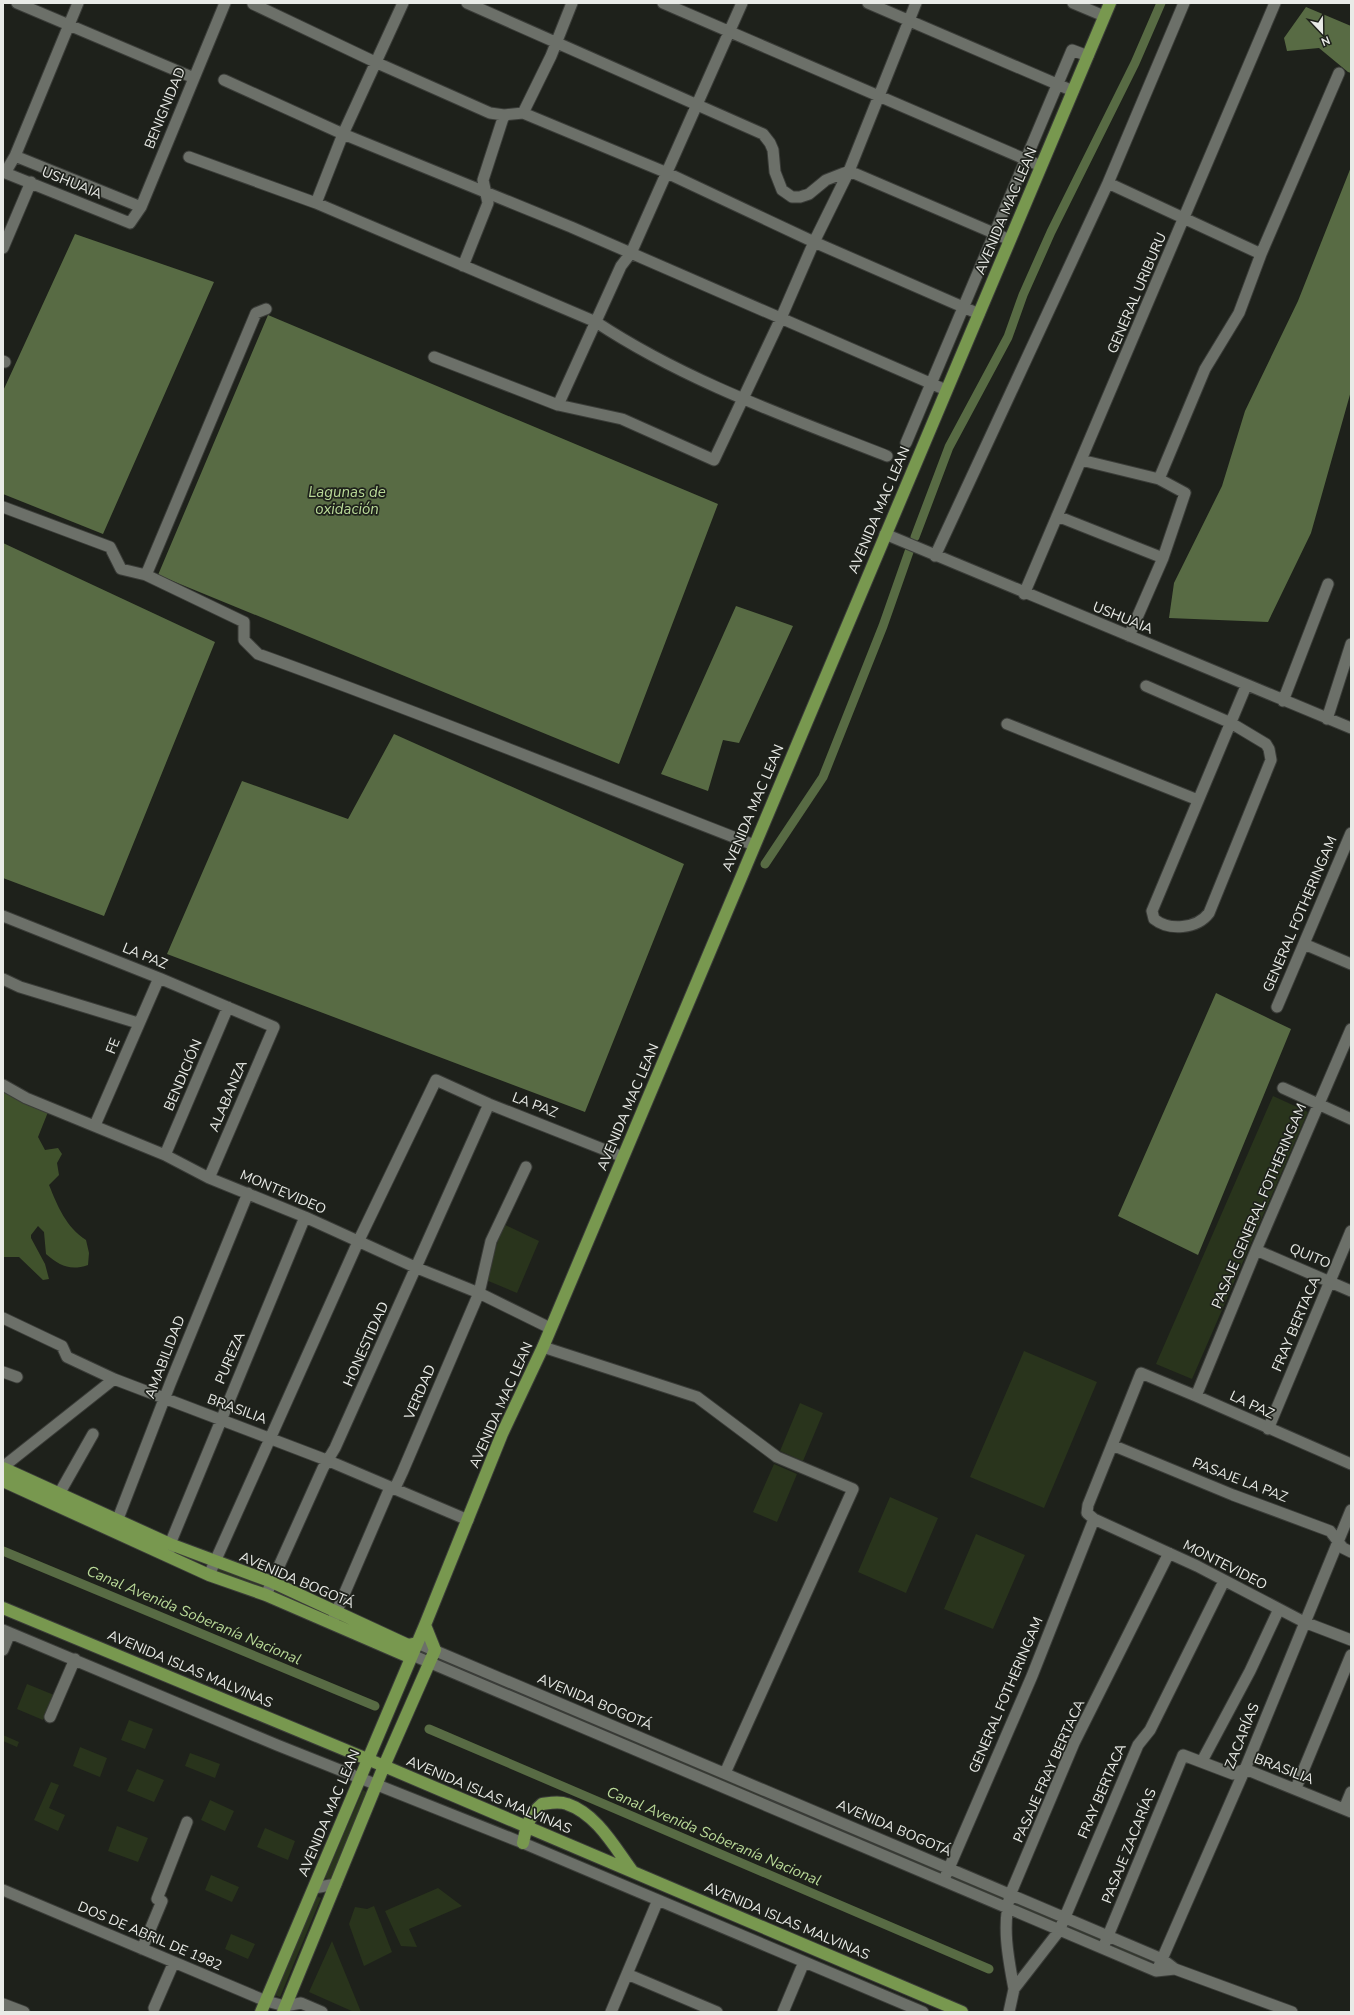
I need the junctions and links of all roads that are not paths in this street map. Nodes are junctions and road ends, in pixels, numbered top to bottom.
1 (17, 3) edge
2 (78, 3) edge
3 (224, 3) edge
4 (403, 3) edge
5 (467, 3) edge
6 (572, 3) edge
7 (663, 3) edge
8 (742, 3) edge
9 (868, 3) edge
10 (916, 3) edge
11 (1073, 3) edge
12 (1110, 3) edge
13 (1184, 3) edge
14 (1275, 3) edge
15 (254, 4) edge
16 (1104, 16) junction
17 (908, 20) junction
18 (69, 26) junction
19 (729, 31) junction
20 (557, 42) junction
21 (1088, 56) junction
22 (375, 62) junction
23 (1339, 73) dead end
24 (194, 78) junction
25 (224, 80) dead end
26 (1057, 84) junction
27 (1073, 91) junction
28 (879, 95) junction
29 (696, 105) junction
30 (523, 113) junction
31 (504, 115) junction
32 (343, 134) junction
33 (15, 156) junction
34 (189, 158) dead end
35 (1026, 160) junction
36 (1042, 166) junction
37 (849, 171) junction
38 (4, 172) edge
39 (665, 172) junction
40 (31, 182) junction
41 (1108, 183) junction
42 (485, 192) junction
43 (316, 203) junction
44 (141, 207) junction
45 (1185, 218) junction
46 (130, 223) joint
47 (994, 233) junction
48 (1010, 240) junction
49 (814, 242) junction
50 (3, 248) edge
51 (630, 253) junction
52 (1261, 254) junction
53 (463, 266) junction
54 (963, 307) junction
55 (266, 309) dead end
56 (979, 314) junction
57 (781, 318) junction
58 (596, 322) junction
59 (434, 358) dead end
60 (931, 384) junction
61 (946, 390) junction
62 (743, 399) junction
63 (558, 405) junction
64 (906, 443) dead end
65 (887, 456) dead end
66 (1081, 460) junction
67 (1159, 479) junction
68 (3, 507) edge
69 (1058, 516) junction
70 (885, 534) junction
71 (935, 556) junction
72 (1163, 558) junction
73 (146, 575) junction
74 (1328, 584) dead end
75 (1024, 594) junction
76 (1129, 636) junction
77 (1351, 644) edge
78 (1146, 686) dead end
79 (1246, 686) junction
80 (1283, 701) junction
81 (1327, 719) junction
82 (1231, 722) junction
83 (1007, 724) dead end
84 (1351, 728) edge
85 (1198, 800) junction
86 (1351, 833) edge
87 (754, 845) junction
88 (3, 916) edge
89 (1304, 944) junction
90 (1351, 964) edge
91 (159, 978) junction
92 (3, 979) edge
93 (228, 1007) junction
94 (1277, 1007) dead end
95 (138, 1023) junction
96 (274, 1027) joint
97 (1351, 1029) edge
98 (3, 1085) edge
99 (1283, 1088) dead end
100 (489, 1104) junction
101 (1319, 1104) junction
102 (1351, 1119) edge
103 (95, 1125) junction
104 (165, 1155) junction
105 (623, 1157) junction
106 (526, 1167) dead end
107 (210, 1178) junction
108 (248, 1193) junction
109 (305, 1217) junction
110 (1351, 1231) edge
111 (358, 1242) junction
112 (1256, 1250) junction
113 (416, 1268) junction
114 (1330, 1282) junction
115 (1351, 1291) edge
116 (479, 1293) junction
117 (3, 1318) edge
118 (550, 1328) junction
119 (543, 1347) junction
120 (3, 1372) edge
121 (1141, 1373) joint
122 (17, 1377) dead end
123 (114, 1379) junction
124 (1196, 1396) junction
125 (165, 1398) junction
126 (221, 1419) junction
127 (1268, 1429) junction
128 (93, 1434) dead end
129 (272, 1438) junction
130 (1112, 1444) junction
131 (329, 1461) junction
132 (1351, 1464) edge
133 (3, 1468) edge
134 (3, 1481) edge
135 (395, 1488) junction
136 (59, 1494) junction
137 (1351, 1510) edge
138 (1091, 1516) junction
139 (118, 1519) junction
140 (468, 1520) junction
141 (113, 1532) junction
142 (1339, 1542) junction
143 (169, 1550) junction
144 (1351, 1552) edge
145 (1169, 1553) junction
146 (214, 1562) junction
147 (209, 1575) junction
148 (1224, 1581) junction
149 (272, 1582) junction
150 (266, 1595) junction
151 (3, 1608) edge
152 (1279, 1609) junction
153 (334, 1618) junction
154 (1304, 1622) junction
155 (425, 1625) junction
156 (7, 1631) edge
157 (1351, 1640) edge
158 (417, 1643) junction
159 (3, 1650) edge
160 (435, 1650) junction
161 (412, 1655) junction
162 (1351, 1655) edge
163 (75, 1659) junction
164 (429, 1663) junction
165 (50, 1718) dead end
166 (615, 1726) junction
167 (611, 1740) junction
168 (1183, 1755) joint
169 (368, 1760) junction
170 (1202, 1761) junction
171 (384, 1766) junction
172 (1245, 1769) junction
173 (725, 1773) junction
174 (360, 1778) junction
175 (377, 1786) junction
176 (1296, 1788) junction
177 (1351, 1792) edge
178 (799, 1805) junction
179 (1347, 1811) edge
180 (825, 1815) junction
181 (794, 1818) junction
182 (187, 1822) dead end
183 (526, 1827) junction
184 (819, 1828) junction
185 (523, 1843) junction
186 (949, 1868) junction
187 (634, 1873) junction
188 (943, 1881) junction
189 (336, 1884) junction
190 (314, 1888) junction
191 (3, 1890) edge
192 (1010, 1895) junction
193 (658, 1900) junction
194 (1006, 1909) junction
195 (1064, 1918) junction
196 (1059, 1931) junction
197 (1108, 1936) junction
198 (142, 1949) junction
199 (1103, 1949) junction
200 (1162, 1959) junction
201 (174, 1962) junction
202 (804, 1962) junction
203 (1175, 1969) junction
204 (1156, 1972) junction
205 (628, 1974) junction
206 (1014, 1989) junction
207 (3, 2004) edge
208 (264, 2006) edge
209 (154, 2008) dead end
210 (284, 2009) edge
211 (24, 2012) edge
212 (322, 2012) edge
213 (611, 2012) edge
214 (717, 2012) edge
215 (782, 2012) edge
216 (924, 2012) edge
217 (962, 2012) edge
218 (1009, 2012) edge
219 (1292, 2012) edge

1 - 18 street
2 - 18 street
3 - 24 street, BENIGNIDAD
4 - 22 street
5 - 20 street
6 - 20 street
7 - 19 street
8 - 19 street
9 - 17 street
10 - 17 street
11 - 16 street
12 - 16 main road, AVENIDA MAC LEAN
13 - 41 street
14 - 45 street, GENERAL URIBURU
15 - 22 street
16 - 21 main road, AVENIDA MAC LEAN
17 - 26 street
17 - 28 street
18 - 24 street
18 - 33 street
19 - 28 street
19 - 29 street
20 - 29 street
20 - 30 street
21 - 26 street
21 - 27 main road, AVENIDA MAC LEAN
22 - 31 street
22 - 32 street
23 - 52 street
24 - 44 street, BENIGNIDAD
25 - 32 street
26 - 27 street
26 - 35 street
27 - 36 main road, AVENIDA MAC LEAN
28 - 35 street
28 - 37 street
29 - 37 street
29 - 39 street
30 - 31 street
30 - 39 street
31 - 42 street
32 - 42 street
32 - 43 street
33 - 38 street
33 - 44 street
34 - 43 street
35 - 36 street
35 - 47 street
36 - 48 main road, AVENIDA MAC LEAN
37 - 47 street
37 - 49 street
38 - 40 street, USHUAIA
39 - 49 street
39 - 51 street
40 - 46 street, USHUAIA
40 - 50 street
41 - 45 street
41 - 71 street
42 - 51 street
42 - 53 street
43 - 53 street
44 - 46 street, BENIGNIDAD
45 - 52 street
45 - 66 street, GENERAL URIBURU
47 - 48 street
47 - 54 street
48 - 56 main road, AVENIDA MAC LEAN
49 - 54 street
49 - 57 street
51 - 57 street
51 - 58 street
52 - 67 street
53 - 58 street
54 - 56 street
54 - 60 street
55 - 73 street
56 - 61 main road, AVENIDA MAC LEAN
57 - 60 street
57 - 62 street
58 - 62 street
58 - 63 street
59 - 63 street
60 - 61 street
60 - 64 street
61 - 70 main road, AVENIDA MAC LEAN
62 - 63 street
62 - 65 street
66 - 67 street
66 - 69 street, GENERAL URIBURU
67 - 72 street
68 - 73 street
69 - 72 street
69 - 75 street, GENERAL URIBURU
70 - 71 street, USHUAIA
70 - 87 main road, AVENIDA MAC LEAN
71 - 75 street, USHUAIA
72 - 76 street
73 - 87 street
74 - 80 street
75 - 76 street, USHUAIA
76 - 79 street, USHUAIA
77 - 81 street
78 - 82 street
79 - 80 street, USHUAIA
79 - 82 street
80 - 81 street, USHUAIA
81 - 84 street, USHUAIA
82 - 85 street
82 - 85 street
83 - 85 street
86 - 89 street, GENERAL FOTHERINGAM
87 - 105 main road, AVENIDA MAC LEAN
88 - 91 street, LA PAZ
89 - 90 street
89 - 94 street, GENERAL FOTHERINGAM
91 - 93 street, LA PAZ
91 - 95 street, FE
92 - 95 street
93 - 96 street, LA PAZ
93 - 104 street, BENDICIÓN
95 - 103 street, FE
96 - 107 street, ALABANZA
97 - 101 street, PASAJE GENERAL FOTHERINGAM
98 - 103 street, MONTEVIDEO
99 - 101 street
100 - 105 street, LA PAZ
100 - 111 street, LA PAZ
100 - 113 street, HONESTIDAD
101 - 102 street
101 - 112 street, PASAJE GENERAL FOTHERINGAM
103 - 104 street, MONTEVIDEO
104 - 107 street, MONTEVIDEO
105 - 118 main road, AVENIDA MAC LEAN
106 - 116 street, VERDAD
107 - 108 street, MONTEVIDEO
108 - 109 street, MONTEVIDEO
108 - 125 street, AMABILIDAD
109 - 111 street, MONTEVIDEO
109 - 126 street, PUREZA
110 - 114 street, FRAY BERTACA
111 - 113 street, MONTEVIDEO
111 - 129 street
112 - 114 street, QUITO
112 - 124 street, PASAJE GENERAL FOTHERINGAM
113 - 116 street, MONTEVIDEO
113 - 131 street, HONESTIDAD
114 - 115 street, QUITO
114 - 127 street, FRAY BERTACA
116 - 118 street, MONTEVIDEO
116 - 135 street, VERDAD
117 - 123 street, BRASILIA
118 - 119 main road, AVENIDA MAC LEAN
119 - 140 main road, AVENIDA MAC LEAN
119 - 173 street
120 - 122 street
121 - 124 street, LA PAZ
121 - 130 street, GENERAL FOTHERINGAM
123 - 125 street, BRASILIA
123 - 133 street
124 - 127 street, LA PAZ
125 - 126 street, BRASILIA
125 - 139 street, AMABILIDAD
126 - 129 street, BRASILIA
126 - 143 street, PUREZA
127 - 132 street, LA PAZ
128 - 136 street
129 - 131 street, BRASILIA
129 - 146 street
130 - 138 street, GENERAL FOTHERINGAM
130 - 142 street, PASAJE LA PAZ
131 - 135 street, BRASILIA
131 - 149 street, HONESTIDAD
133 - 136 main road, AVENIDA BOGOTÁ
134 - 141 main road, AVENIDA BOGOTÁ
135 - 140 street, BRASILIA
135 - 153 street, VERDAD
136 - 139 main road, AVENIDA BOGOTÁ
137 - 142 street, ZACARÍAS
138 - 145 street, MONTEVIDEO
138 - 186 street, GENERAL FOTHERINGAM
139 - 141 street, AMABILIDAD
139 - 143 main road, AVENIDA BOGOTÁ
140 - 155 main road, AVENIDA MAC LEAN
141 - 143 main road, AVENIDA BOGOTÁ
142 - 144 street, PASAJE LA PAZ
142 - 154 street, ZACARÍAS
143 - 146 main road, AVENIDA BOGOTÁ
143 - 147 main road, AVENIDA BOGOTÁ
145 - 148 street, MONTEVIDEO
145 - 192 street, PASAJE FRAY BERTACA
146 - 147 street
146 - 149 main road, AVENIDA BOGOTÁ
147 - 150 main road, AVENIDA BOGOTÁ
148 - 152 street, MONTEVIDEO
148 - 195 street, FRAY BERTACA
149 - 150 street, HONESTIDAD
149 - 153 main road, AVENIDA BOGOTÁ
150 - 153 main road, AVENIDA BOGOTÁ
151 - 169 main road, AVENIDA ISLAS MALVINAS
152 - 154 street, MONTEVIDEO
152 - 170 street
153 - 158 main road, AVENIDA BOGOTÁ
153 - 161 main road, AVENIDA BOGOTÁ
154 - 157 street, MONTEVIDEO
154 - 172 street, ZACARÍAS
155 - 158 main road, AVENIDA MAC LEAN
155 - 160 main road
156 - 159 street
156 - 163 street
158 - 160 street, AVENIDA BOGOTÁ
158 - 161 main road, AVENIDA MAC LEAN
160 - 164 main road
160 - 166 street, AVENIDA BOGOTÁ
161 - 164 street, AVENIDA BOGOTÁ
161 - 169 main road, AVENIDA MAC LEAN
162 - 176 street
163 - 165 street
163 - 174 street
164 - 167 street, AVENIDA BOGOTÁ
164 - 171 main road
166 - 167 street
166 - 173 street, AVENIDA BOGOTÁ
167 - 181 street, AVENIDA BOGOTÁ
168 - 170 street, BRASILIA
168 - 197 street, PASAJE ZACARÍAS
169 - 171 main road, AVENIDA ISLAS MALVINAS
169 - 174 main road, AVENIDA MAC LEAN
170 - 172 street, BRASILIA
171 - 175 main road
171 - 183 main road, AVENIDA ISLAS MALVINAS
172 - 176 street, BRASILIA
172 - 200 street, ZACARÍAS
173 - 178 street, AVENIDA BOGOTÁ
174 - 175 street
174 - 190 main road, AVENIDA MAC LEAN
175 - 185 street
175 - 189 main road
176 - 179 street, BRASILIA
177 - 179 street
178 - 180 street, AVENIDA BOGOTÁ
178 - 181 street
180 - 184 street
180 - 186 street, AVENIDA BOGOTÁ
181 - 184 street, AVENIDA BOGOTÁ
182 - 198 street
183 - 185 main road
183 - 187 main road, AVENIDA ISLAS MALVINAS
183 - 187 main road
184 - 188 street, AVENIDA BOGOTÁ
185 - 193 street
186 - 188 street, GENERAL FOTHERINGAM
186 - 192 street, AVENIDA BOGOTÁ
187 - 217 main road, AVENIDA ISLAS MALVINAS
188 - 194 street, AVENIDA BOGOTÁ
189 - 190 street
189 - 210 main road
190 - 208 main road, AVENIDA MAC LEAN
191 - 198 street, DOS DE ABRIL DE 1982
192 - 194 street, PASAJE FRAY BERTACA
192 - 195 street, AVENIDA BOGOTÁ
193 - 202 street
193 - 205 street
194 - 196 street, AVENIDA BOGOTÁ
194 - 206 street, PASAJE FRAY BERTACA
195 - 196 street, FRAY BERTACA
195 - 197 street, AVENIDA BOGOTÁ
196 - 199 street, AVENIDA BOGOTÁ
196 - 206 street, FRAY BERTACA
197 - 199 street, PASAJE ZACARÍAS
197 - 200 street, AVENIDA BOGOTÁ
198 - 201 street, DOS DE ABRIL DE 1982
199 - 204 street, AVENIDA BOGOTÁ
200 - 203 street, AVENIDA BOGOTÁ
200 - 204 street, ZACARÍAS
201 - 208 street, DOS DE ABRIL DE 1982
201 - 209 street
202 - 215 street
202 - 216 street
203 - 204 street, AVENIDA BOGOTÁ
203 - 219 street, AVENIDA BOGOTÁ
205 - 213 street
205 - 214 street
206 - 218 street, FRAY BERTACA
207 - 211 street
208 - 210 street, DOS DE ABRIL DE 1982
210 - 212 street, DOS DE ABRIL DE 1982

